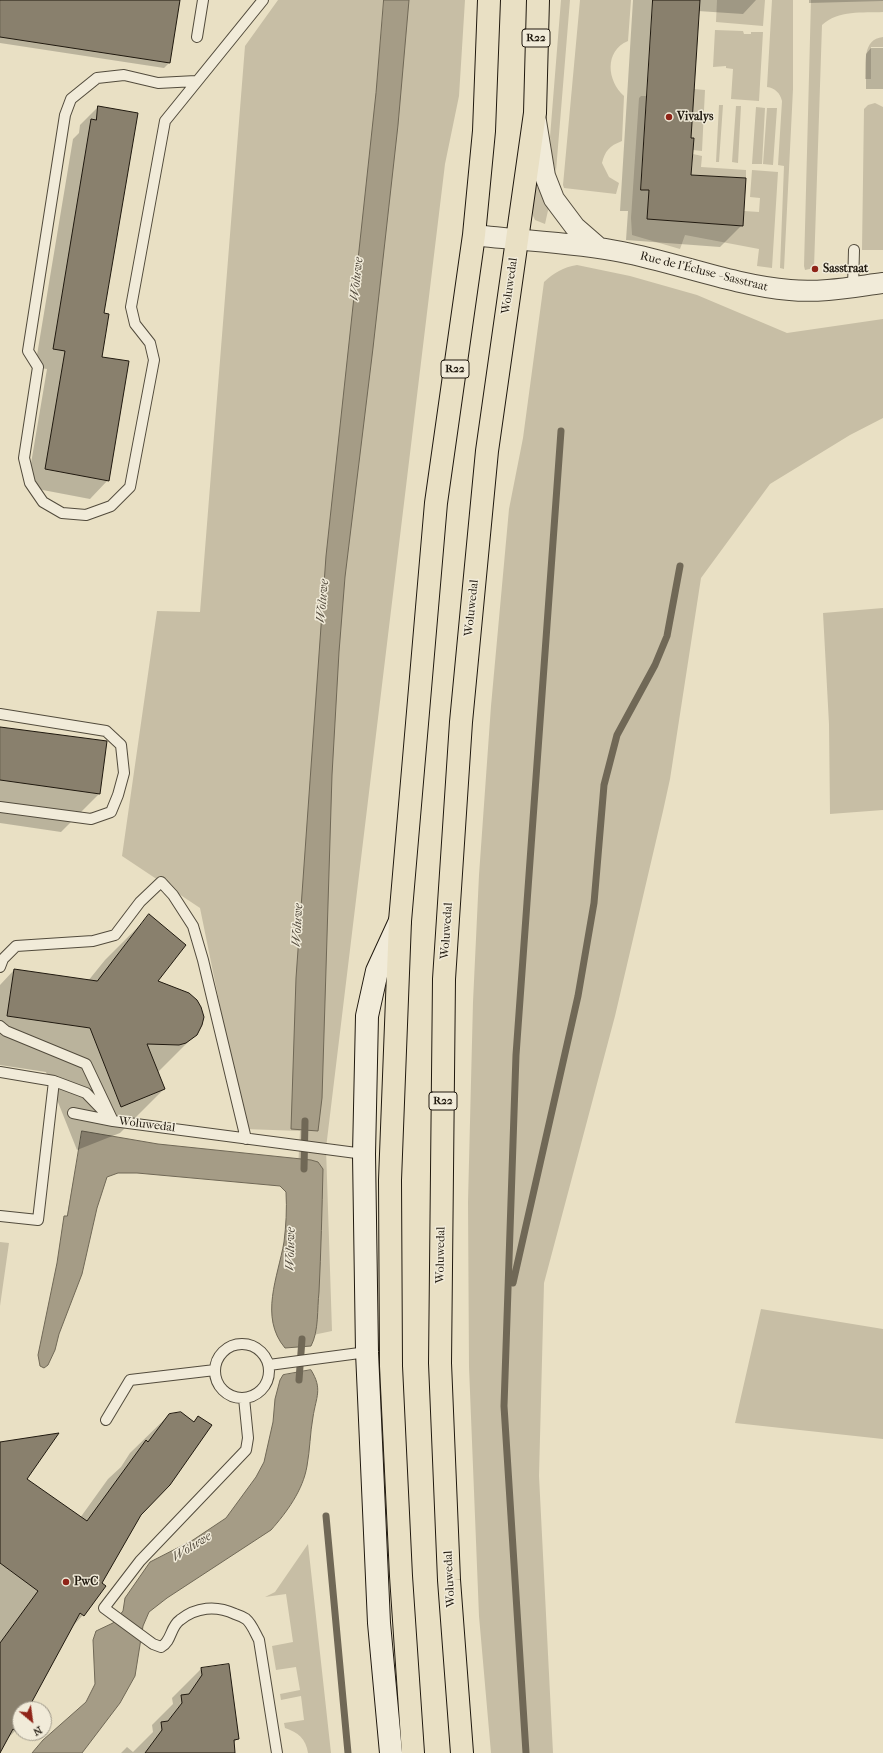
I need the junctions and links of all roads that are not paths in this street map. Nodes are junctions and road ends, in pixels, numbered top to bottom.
1 (203, 0) edge
2 (263, 0) edge
3 (538, 0) edge
4 (488, 10) edge
5 (197, 37) dead end
6 (196, 80) junction
7 (535, 113) junction
8 (474, 235) junction
9 (516, 240) junction
10 (598, 247) junction
11 (854, 250) dead end
12 (883, 283) edge
13 (853, 287) junction
14 (0, 714) edge
15 (0, 808) edge
16 (400, 920) junction
17 (0, 967) edge
18 (0, 1026) edge
19 (0, 1072) edge
20 (54, 1081) junction
21 (73, 1113) dead end
22 (113, 1121) junction
23 (246, 1139) junction
24 (364, 1154) junction
25 (0, 1216) edge
26 (367, 1352) junction
27 (269, 1365) junction
28 (215, 1370) junction
29 (244, 1398) junction
30 (106, 1420) dead end
31 (277, 1753) edge
32 (391, 1753) edge
33 (413, 1753) edge
34 (462, 1753) edge

1 - 5 lane
2 - 6 lane
3 - 7 highway, R22
4 - 8 highway, R22
6 - 6 lane
7 - 9 highway, Woluwedal / R22
7 - 10 street
8 - 9 street
8 - 16 highway, R22
9 - 10 street, Rue de l'Écluse - Sasstraat
9 - 34 highway, Woluwedal / R22
10 - 13 street, Rue de l'Écluse - Sasstraat
11 - 13 lane
12 - 13 street, Rue de l'Écluse - Sasstraat
14 - 15 lane
16 - 24 main road
16 - 33 highway, R22
17 - 23 lane
18 - 22 lane
19 - 20 lane
20 - 22 lane
20 - 25 lane
21 - 22 lane, Woluwedal
22 - 23 lane, Woluwedal
23 - 24 lane, Woluwedal
24 - 26 main road
26 - 27 lane
26 - 32 main road
27 - 28 lane
27 - 29 lane
28 - 29 lane
28 - 30 lane
29 - 31 lane

